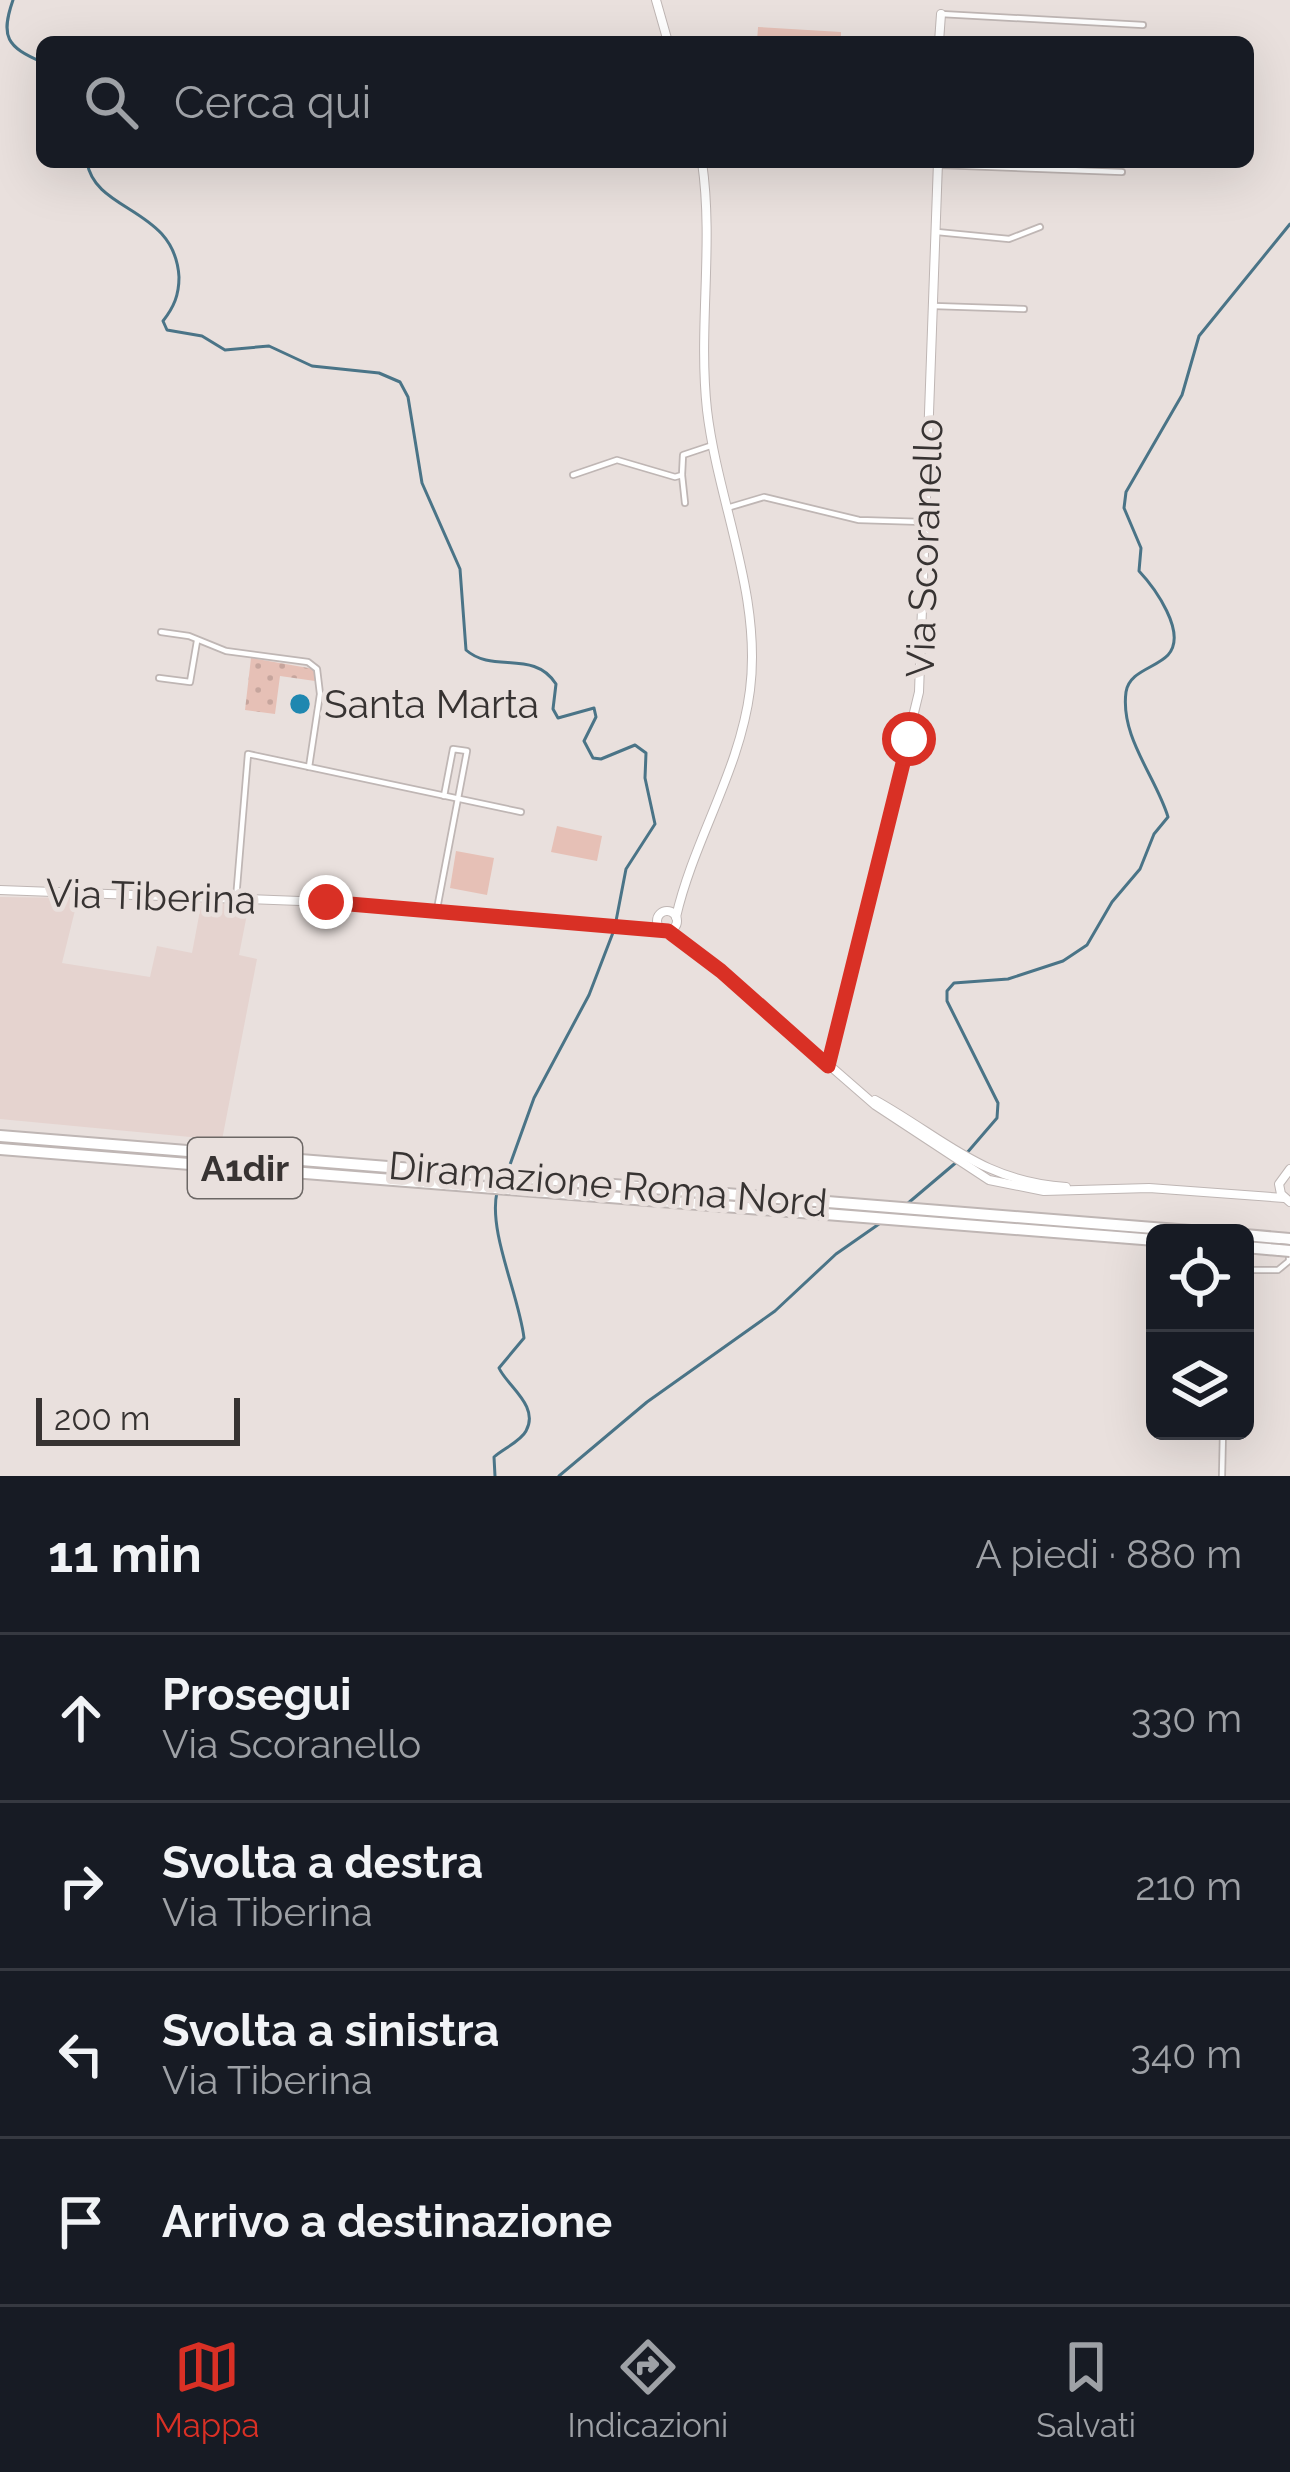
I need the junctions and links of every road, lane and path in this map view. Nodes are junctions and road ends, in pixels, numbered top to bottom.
1 (656, 0) edge
2 (940, 14) joint
3 (1143, 25) dead end
4 (666, 36) edge
5 (939, 36) edge
6 (702, 168) edge
7 (939, 168) edge
8 (1030, 168) edge
9 (1122, 172) dead end
10 (1040, 227) dead end
11 (938, 232) junction
12 (933, 306) junction
13 (1024, 309) dead end
14 (713, 445) junction
15 (573, 475) dead end
16 (682, 475) junction
17 (685, 503) dead end
18 (727, 508) junction
19 (924, 522) junction
20 (161, 632) dead end
21 (197, 640) junction
22 (159, 678) dead end
23 (309, 767) junction
24 (444, 796) junction
25 (458, 799) junction
26 (521, 812) dead end
27 (0, 890) edge
28 (681, 891) junction
29 (236, 899) junction
30 (437, 910) junction
31 (663, 913) junction
32 (676, 920) junction
33 (632, 925) junction
34 (665, 930) junction
35 (690, 946) junction
36 (828, 1066) junction
37 (0, 1136) edge
38 (0, 1149) edge
39 (1290, 1169) edge
40 (1280, 1179) junction
41 (492, 1181) junction
42 (515, 1183) junction
43 (1255, 1196) junction
44 (1288, 1202) edge
45 (1146, 1227) edge
46 (1254, 1237) edge
47 (1146, 1239) edge
48 (1286, 1245) edge
49 (1254, 1247) edge
50 (1254, 1270) edge
51 (1223, 1440) edge
52 (1222, 1476) edge

1 - 4 main road
2 - 3 street
2 - 5 main road
6 - 14 main road
7 - 11 main road, Via Scoranello
8 - 9 street
10 - 11 street
11 - 12 main road, Via Scoranello
12 - 13 street
12 - 19 main road, Via Scoranello
14 - 16 street
14 - 18 main road
15 - 16 street
16 - 17 street
18 - 19 street
18 - 28 main road
19 - 36 main road, Via Scoranello
20 - 21 street
21 - 22 street
21 - 23 street
23 - 24 street
23 - 29 street
24 - 25 street
24 - 25 street
25 - 26 street
25 - 30 street
27 - 29 main road, Via Tiberina
28 - 31 main road
28 - 32 main road
29 - 30 main road, Via Tiberina
30 - 33 main road, Via Tiberina
31 - 32 main road
31 - 33 main road
31 - 34 main road
32 - 34 main road
32 - 35 main road
33 - 34 main road, Via Tiberina
34 - 35 main road, Via Tiberina
35 - 36 main road, Via Tiberina
36 - 43 main road, Via Tiberina
37 - 41 highway, Diramazione Roma Nord / A1dir
38 - 41 highway, Diramazione Roma Nord / A1dir
39 - 40 main road
40 - 43 main road
40 - 44 main road
41 - 42 highway, Diramazione Roma Nord / A1dir
42 - 45 highway, Diramazione Roma Nord / A1dir
42 - 47 highway, Diramazione Roma Nord / A1dir
43 - 44 main road
46 - 48 highway
48 - 49 highway
48 - 50 street
51 - 52 street

